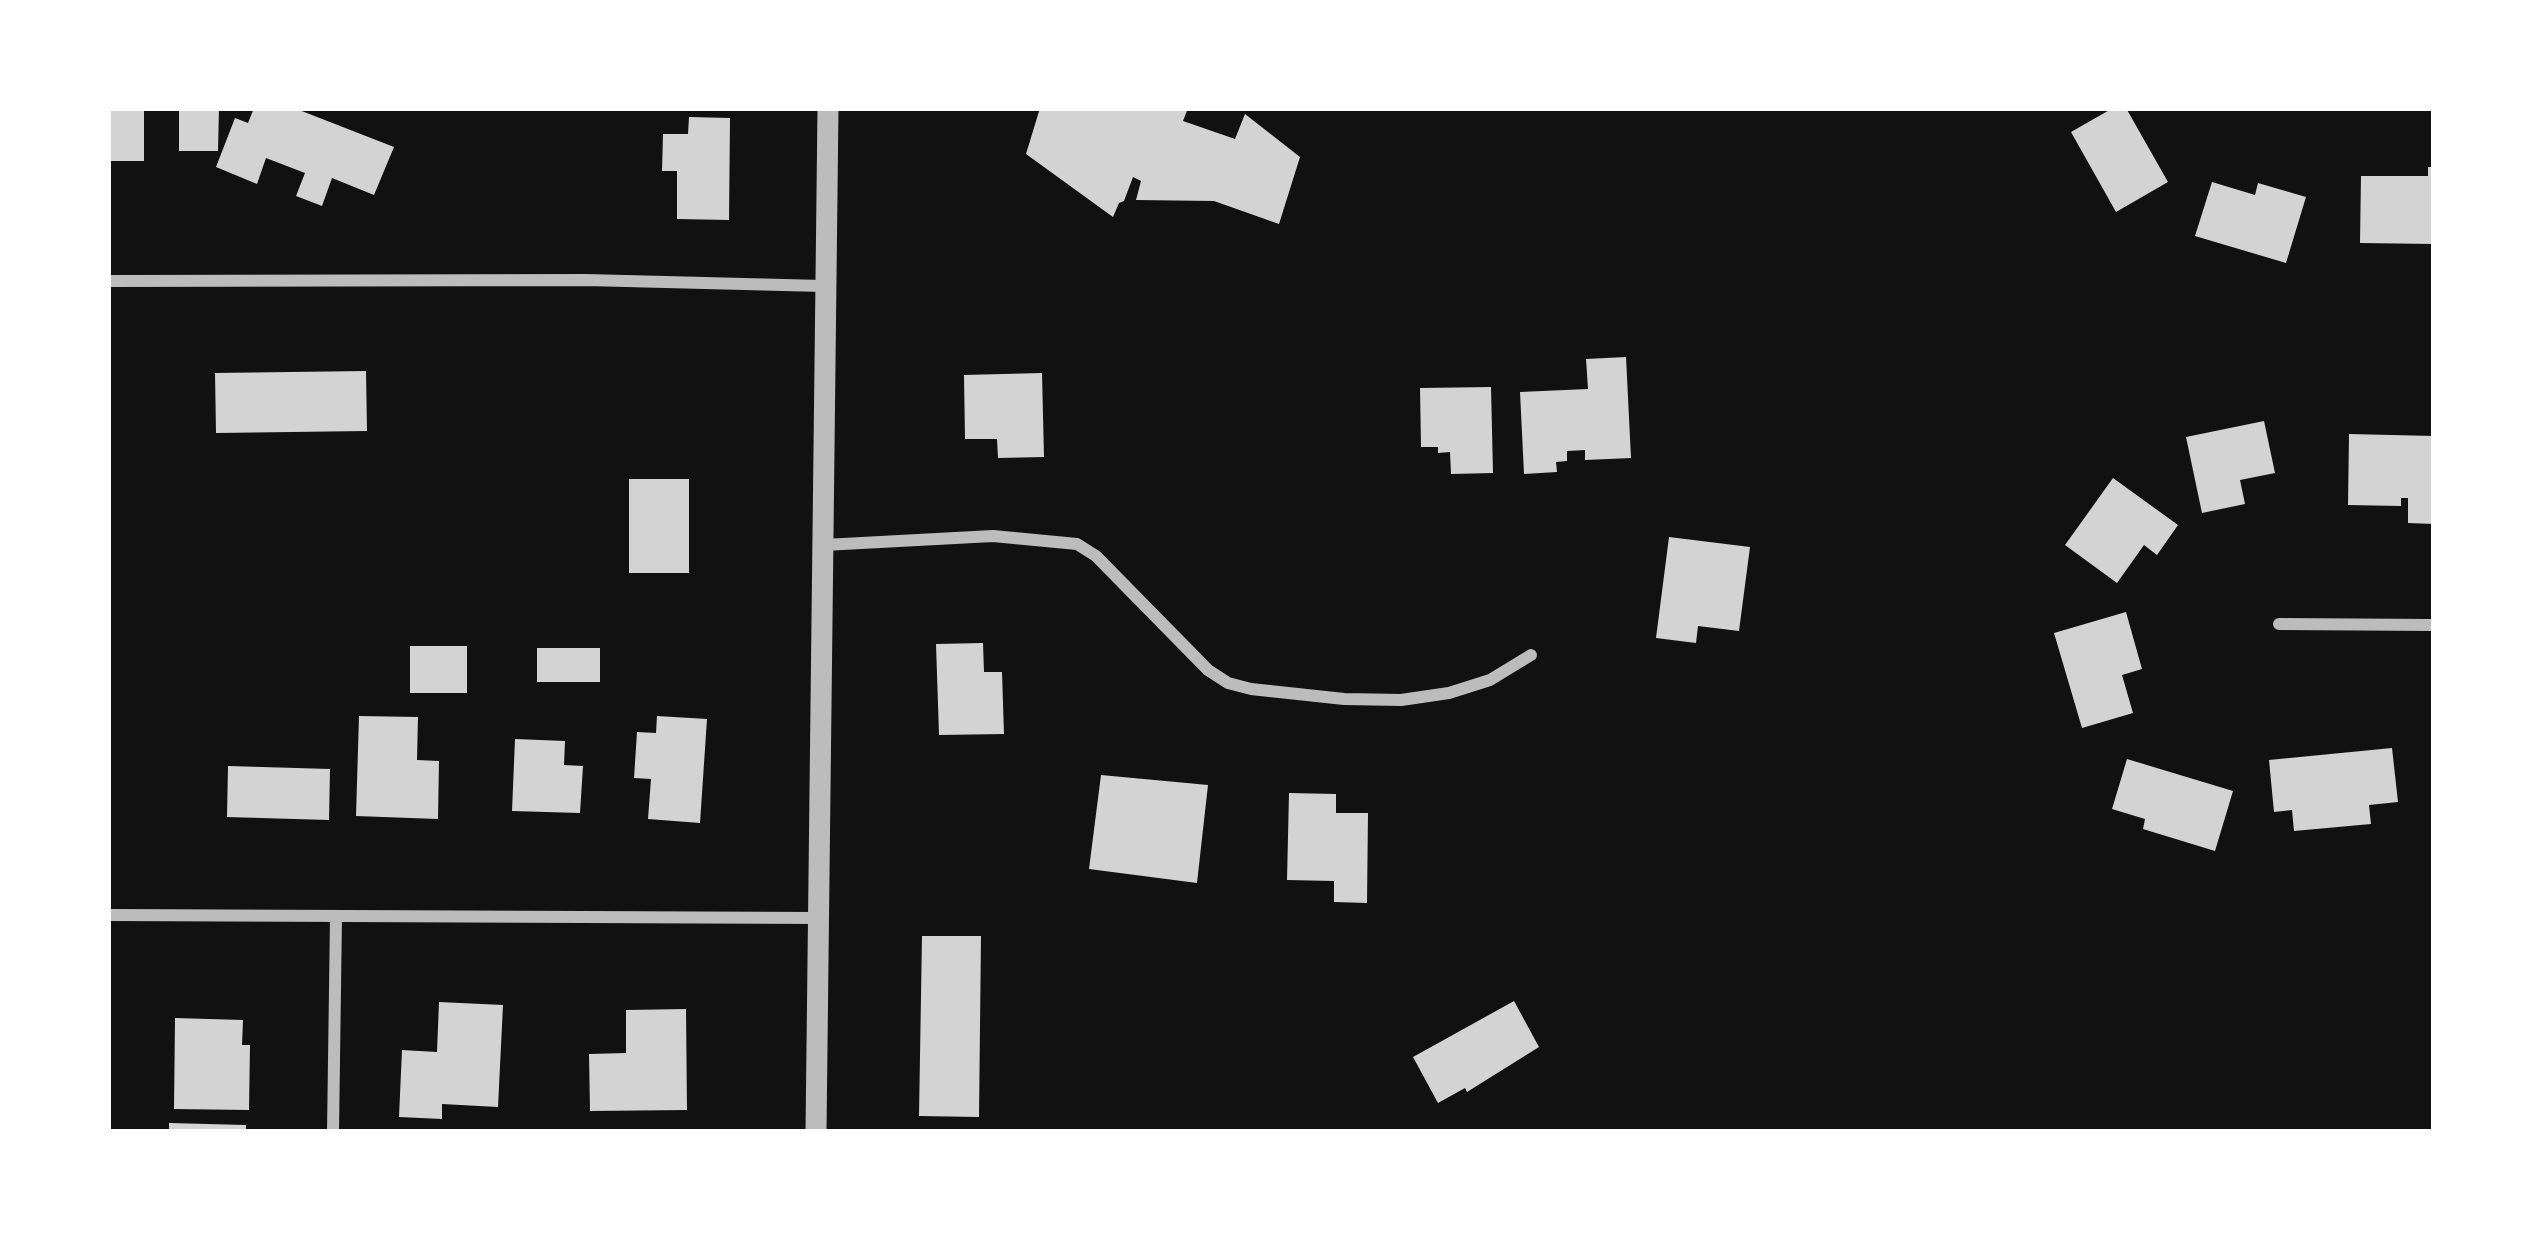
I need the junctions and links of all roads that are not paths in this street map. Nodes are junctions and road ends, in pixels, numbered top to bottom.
1 (828, 108) edge
2 (108, 281) edge
3 (824, 286) junction
4 (824, 544) junction
5 (2279, 624) dead end
6 (2434, 626) edge
7 (1531, 655) dead end
8 (108, 915) edge
9 (336, 917) junction
10 (819, 918) junction
11 (333, 1132) edge
12 (816, 1132) edge

1 - 3 street
2 - 3 street
3 - 4 street
4 - 7 street
4 - 10 street
5 - 6 street
8 - 9 street
9 - 10 street
9 - 11 street
10 - 12 street

